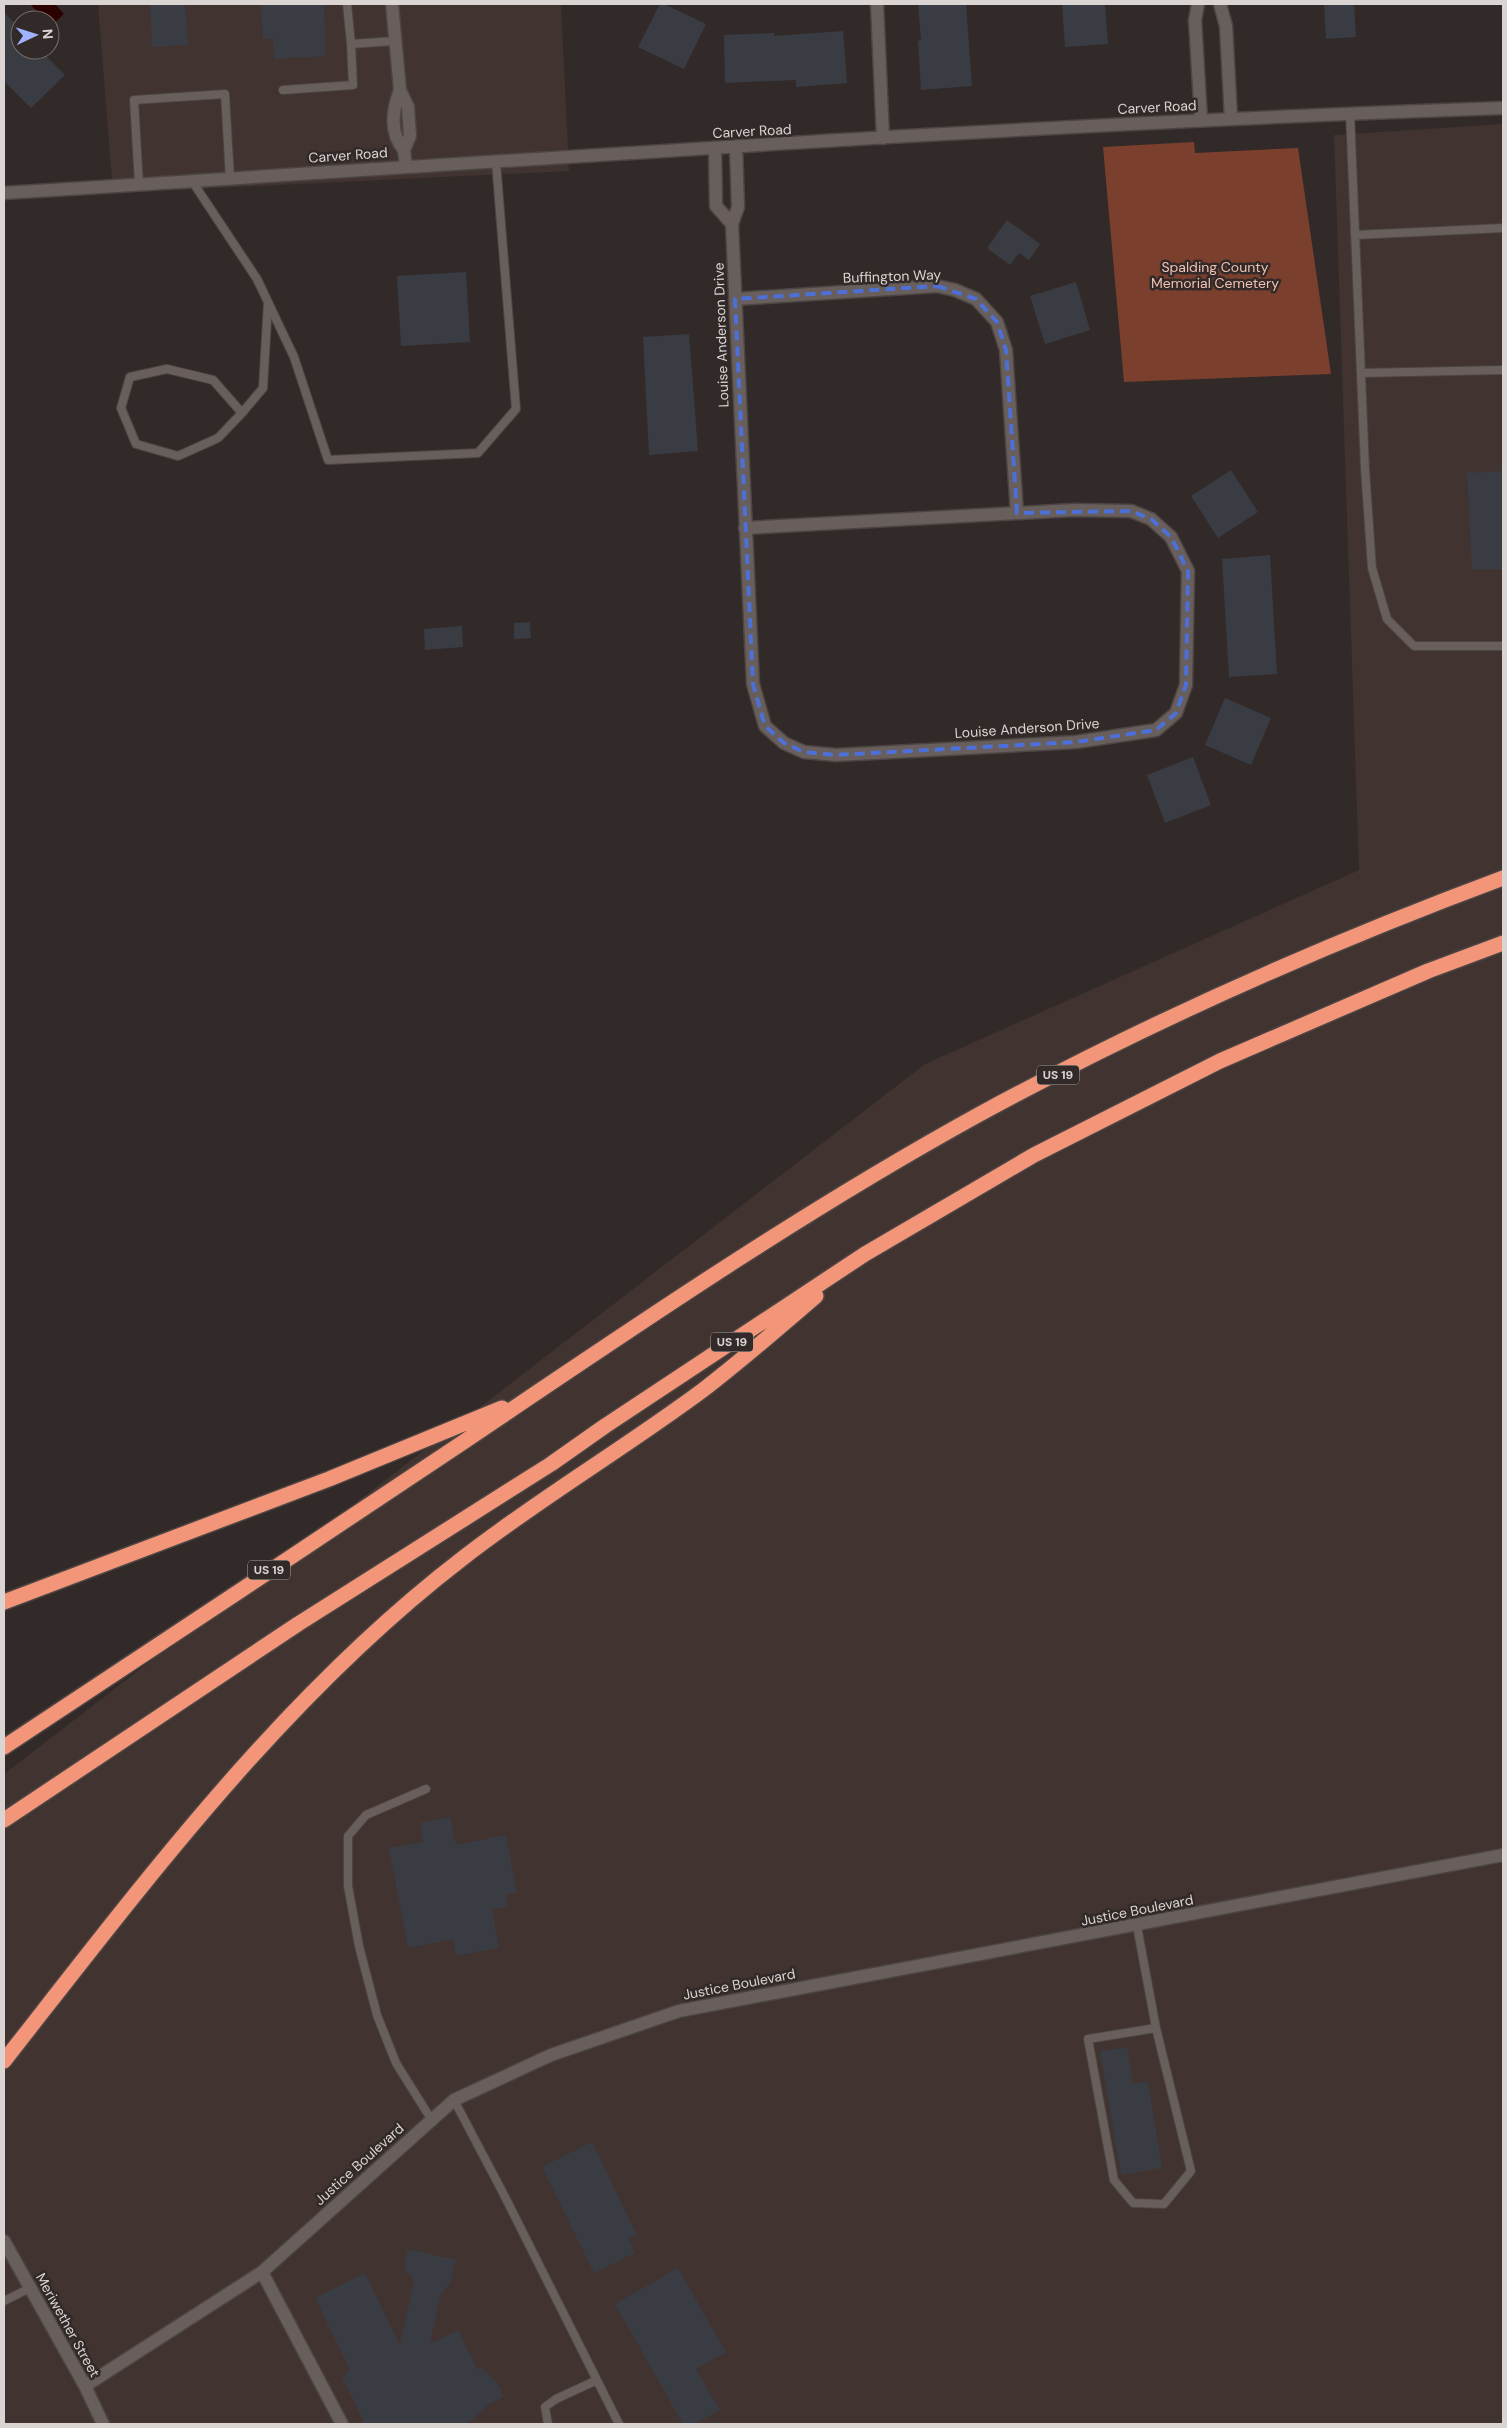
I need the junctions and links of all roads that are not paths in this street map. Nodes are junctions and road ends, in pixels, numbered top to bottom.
1 (347, 4) edge
2 (392, 4) edge
3 (877, 4) edge
4 (1198, 4) edge
5 (1220, 4) edge
6 (394, 41) junction
7 (351, 44) junction
8 (283, 90) dead end
9 (1503, 108) edge
10 (1350, 113) junction
11 (1231, 118) junction
12 (1201, 119) junction
13 (883, 138) junction
14 (736, 147) junction
15 (715, 148) junction
16 (496, 162) junction
17 (406, 166) junction
18 (230, 179) junction
19 (192, 182) junction
20 (139, 184) junction
21 (4, 193) edge
22 (732, 224) junction
23 (1503, 228) edge
24 (1355, 235) junction
25 (735, 299) junction
26 (268, 302) junction
27 (1503, 370) edge
28 (1361, 373) junction
29 (242, 413) junction
30 (1017, 513) junction
31 (745, 528) junction
32 (1503, 646) edge
33 (1503, 878) edge
34 (1503, 942) edge
35 (865, 1254) junction
36 (535, 1393) junction
37 (4, 1602) edge
38 (4, 1747) edge
39 (426, 1788) dead end
40 (4, 1820) edge
41 (1503, 1855) edge
42 (1137, 1926) junction
43 (1156, 2028) junction
44 (4, 2061) edge
45 (454, 2100) junction
46 (431, 2119) junction
47 (4, 2241) edge
48 (262, 2272) junction
49 (30, 2288) junction
50 (4, 2301) edge
51 (597, 2380) junction
52 (85, 2386) junction
53 (104, 2424) edge
54 (342, 2424) edge
55 (548, 2424) edge
56 (619, 2424) edge

1 - 7 lane
2 - 6 street
3 - 13 street
4 - 12 street
5 - 11 street
6 - 7 lane
6 - 17 street
7 - 8 lane
9 - 10 street, Carver Road
10 - 11 street, Carver Road
10 - 24 lane
11 - 12 street, Carver Road
12 - 13 street, Carver Road
13 - 14 street, Carver Road
14 - 15 street, Carver Road
14 - 22 street, Louise Anderson Drive
15 - 16 street, Carver Road
15 - 22 street
16 - 17 street, Carver Road
16 - 26 lane
17 - 18 street, Carver Road
18 - 19 street, Carver Road
18 - 20 lane
19 - 20 street, Carver Road
19 - 26 lane
20 - 21 street, Carver Road
22 - 25 street, Louise Anderson Drive
23 - 24 lane
24 - 28 lane
25 - 30 street, Buffington Way
25 - 31 street, Louise Anderson Drive
26 - 29 lane
27 - 28 lane
28 - 32 lane
29 - 29 lane
30 - 31 street, Louise Anderson Drive
30 - 31 street, Louise Anderson Drive
33 - 36 highway, US 19
34 - 35 highway, US 19
35 - 40 highway, US 19
35 - 44 highway
36 - 37 highway
36 - 38 highway, US 19
39 - 46 lane
41 - 42 street, Justice Boulevard
42 - 43 lane
42 - 45 street, Justice Boulevard
43 - 43 lane
45 - 46 street, Justice Boulevard
45 - 51 lane
46 - 48 street, Justice Boulevard
47 - 49 street, Meriwether Street
48 - 52 street, Justice Boulevard
48 - 54 street
49 - 50 lane
49 - 52 street, Meriwether Street
51 - 55 lane
51 - 56 lane
52 - 53 street, Meriwether Street

